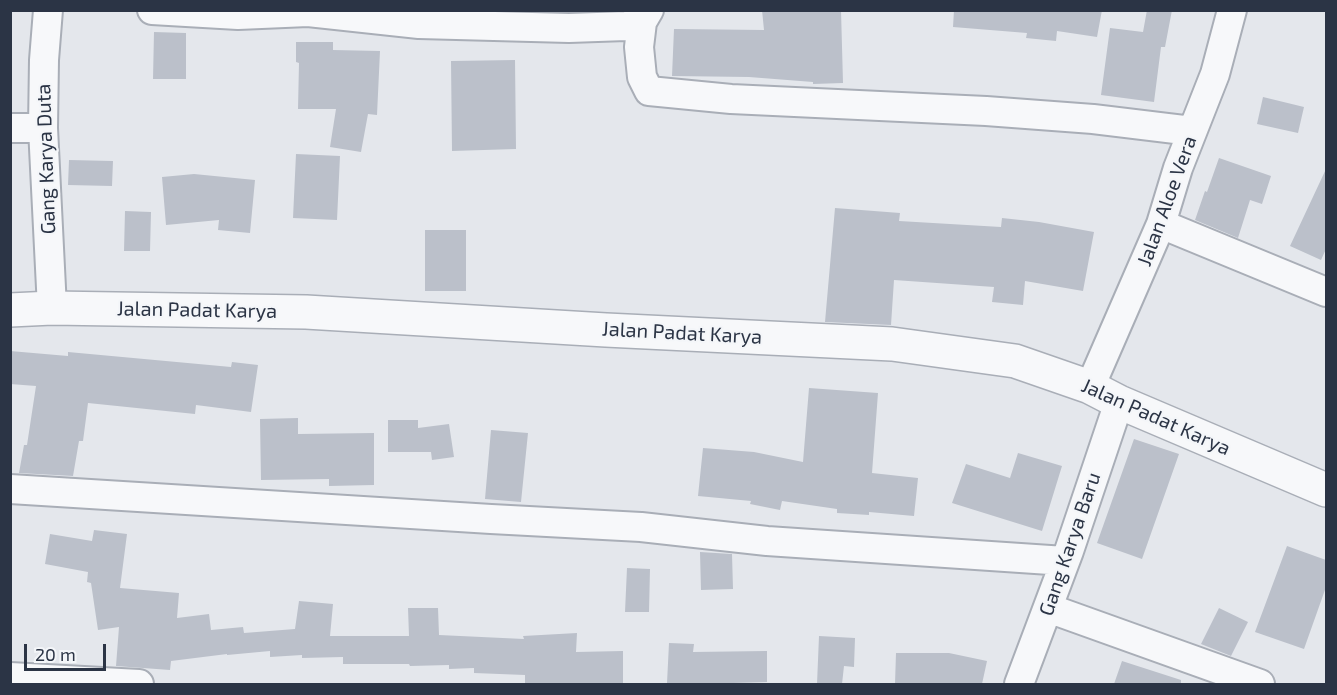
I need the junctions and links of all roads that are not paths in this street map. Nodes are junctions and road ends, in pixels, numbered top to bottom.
1 (48, 10) edge
2 (152, 10) edge
3 (1232, 10) edge
4 (646, 16) edge
5 (10, 128) edge
6 (43, 128) junction
7 (1192, 131) junction
8 (1161, 224) junction
9 (1326, 292) edge
10 (51, 308) junction
11 (10, 310) edge
12 (1090, 387) junction
13 (1119, 402) junction
14 (10, 489) edge
15 (1326, 490) edge
16 (1065, 561) junction
17 (1048, 608) junction
18 (10, 677) edge
19 (139, 684) edge
20 (1019, 684) edge
21 (1260, 684) edge

1 - 6 street, Gang Karya Duta
2 - 4 street
3 - 7 street, Jalan Aloe Vera
4 - 7 street
5 - 6 street
6 - 10 street, Gang Karya Duta
7 - 8 street, Jalan Aloe Vera
8 - 9 street
8 - 12 street, Jalan Aloe Vera
10 - 11 street, Jalan Padat Karya
10 - 12 street, Jalan Padat Karya
12 - 13 street, Jalan Padat Karya
13 - 15 street, Jalan Padat Karya
13 - 16 street, Gang Karya Baru
14 - 16 street
16 - 17 street, Gang Karya Baru
17 - 20 street, Gang Karya Baru
17 - 21 street
18 - 19 street

